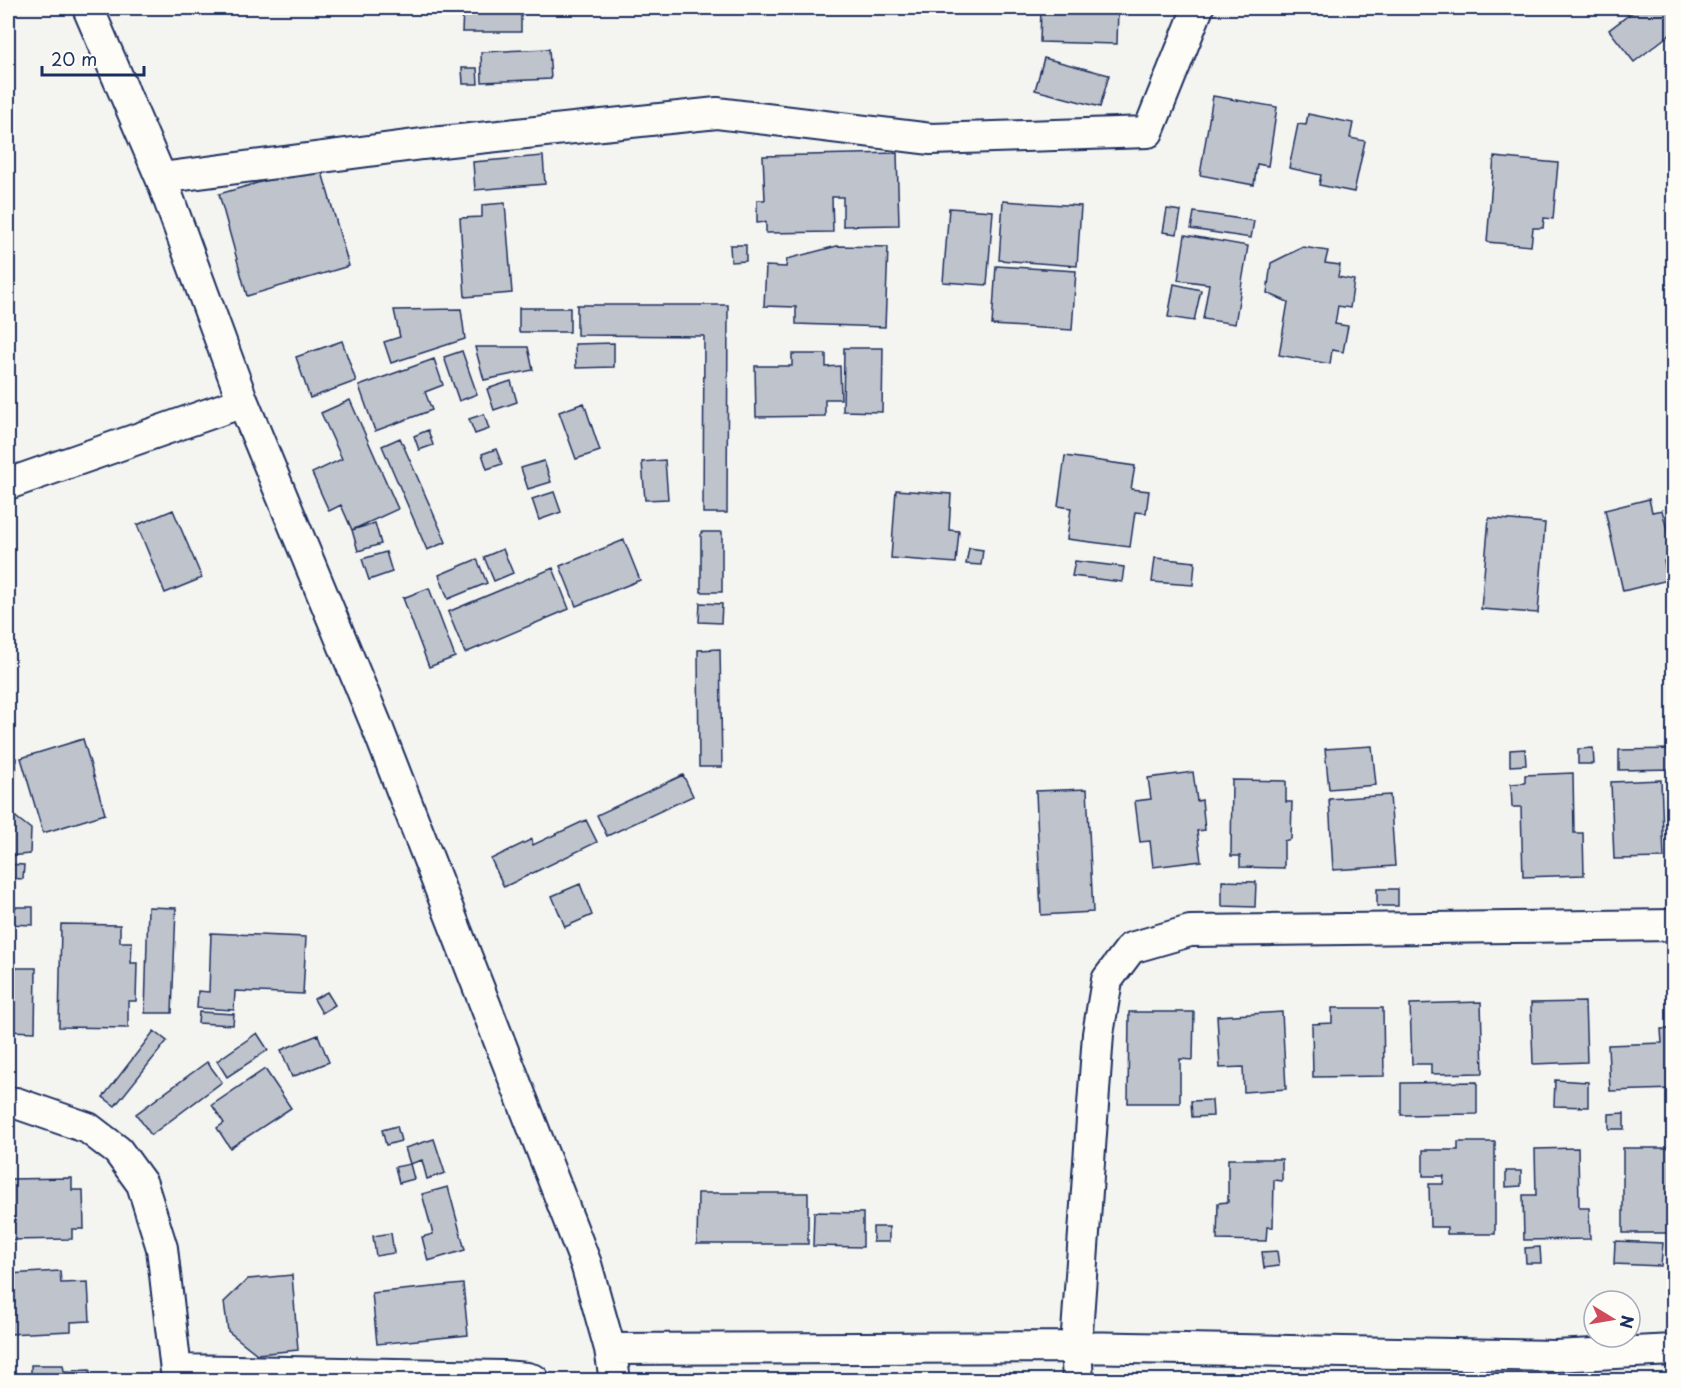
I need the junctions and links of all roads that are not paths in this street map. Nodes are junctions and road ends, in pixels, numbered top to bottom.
1 (88, 8) edge
2 (1198, 8) edge
3 (161, 178) junction
4 (243, 402) junction
5 (8, 484) edge
6 (1674, 925) edge
7 (8, 1103) edge
8 (1076, 1347) junction
9 (610, 1349) junction
10 (1674, 1350) edge
11 (176, 1375) edge
12 (534, 1380) edge
13 (615, 1380) edge
14 (1078, 1380) edge

1 - 3 street
2 - 3 street
3 - 4 street
4 - 5 street
4 - 9 street
6 - 8 street
7 - 11 street
8 - 9 street
8 - 10 street
8 - 14 street
9 - 13 street
11 - 12 street

